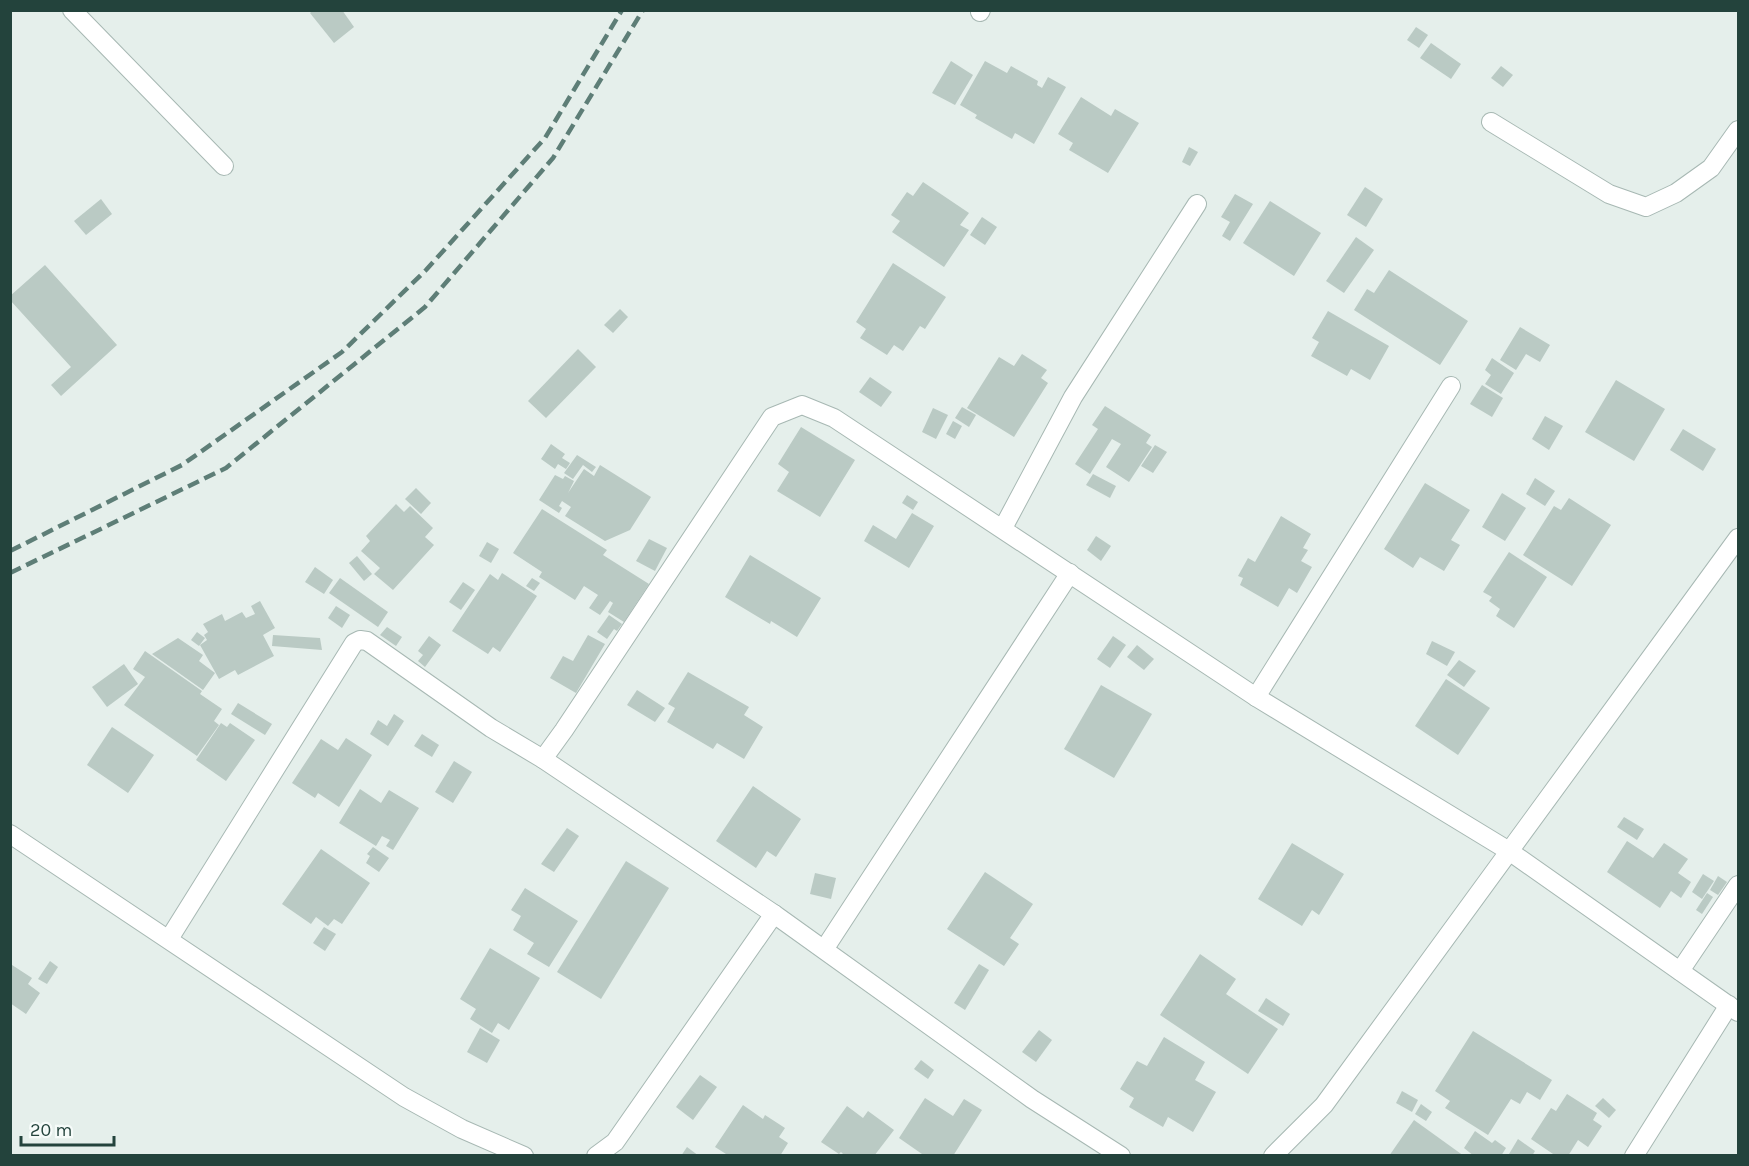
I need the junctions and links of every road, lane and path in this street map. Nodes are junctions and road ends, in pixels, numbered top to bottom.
1 (72, 10) edge
2 (1491, 122) dead end
3 (1738, 130) edge
4 (224, 166) dead end
5 (1197, 204) dead end
6 (1451, 386) dead end
7 (1003, 528) junction
8 (1738, 538) edge
9 (1070, 573) junction
10 (1256, 697) junction
11 (543, 759) junction
12 (10, 834) edge
13 (1509, 851) junction
14 (1738, 885) edge
15 (774, 914) junction
16 (169, 939) junction
17 (825, 948) junction
18 (1680, 971) junction
19 (1734, 1009) edge
20 (524, 1155) edge
21 (596, 1155) edge
22 (1121, 1155) edge
23 (1273, 1155) edge
24 (1634, 1155) edge

1 - 4 street
2 - 3 street
5 - 7 street
6 - 10 street
7 - 9 street
7 - 11 street
8 - 13 street
9 - 10 street
9 - 17 street
10 - 13 street
11 - 15 street
11 - 16 street
12 - 16 street
13 - 18 street
13 - 23 street
14 - 18 street
15 - 17 street
15 - 21 street
16 - 20 street
17 - 22 street
18 - 19 street
19 - 24 street

